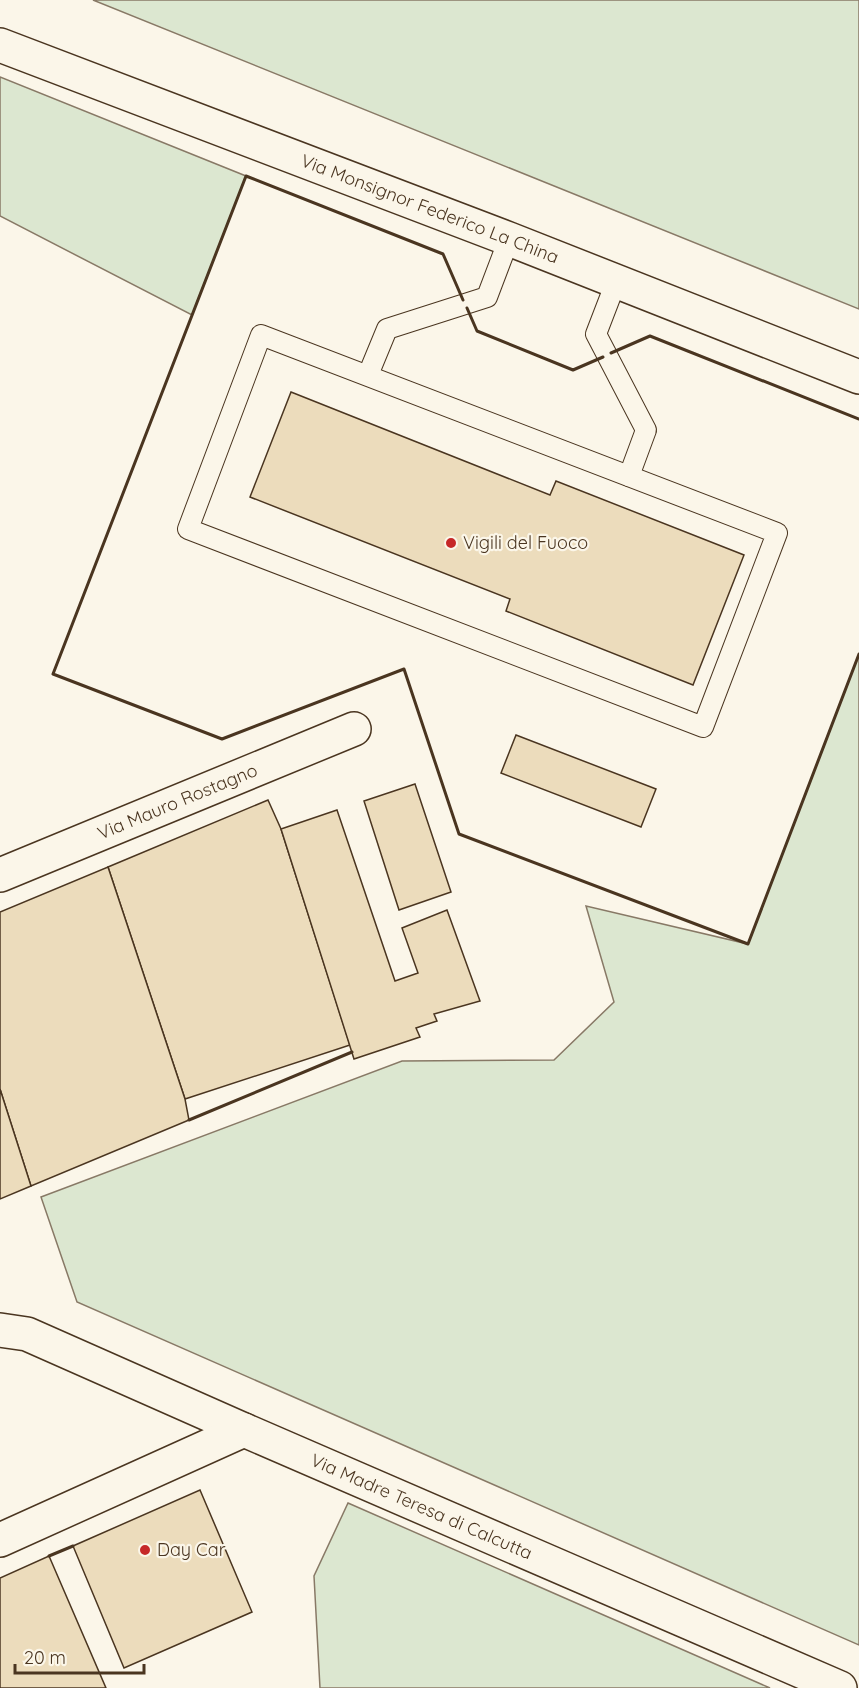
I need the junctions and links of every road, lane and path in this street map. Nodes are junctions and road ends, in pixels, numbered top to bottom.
1 (0, 45) edge
2 (509, 239) junction
3 (616, 282) junction
4 (368, 375) junction
5 (859, 376) edge
6 (629, 476) junction
7 (354, 729) dead end
8 (0, 875) edge
9 (0, 1330) edge
10 (244, 1430) junction
11 (0, 1540) edge
12 (840, 1688) edge

1 - 2 street, Via Monsignor Federico La China
2 - 3 street, Via Monsignor Federico La China
2 - 4 lane
3 - 5 street, Via Monsignor Federico La China
3 - 6 lane
4 - 6 lane
4 - 6 lane
7 - 8 street, Via Mauro Rostagno
9 - 10 street, Via Madre Teresa di Calcutta
10 - 11 street
10 - 12 street, Via Madre Teresa di Calcutta

